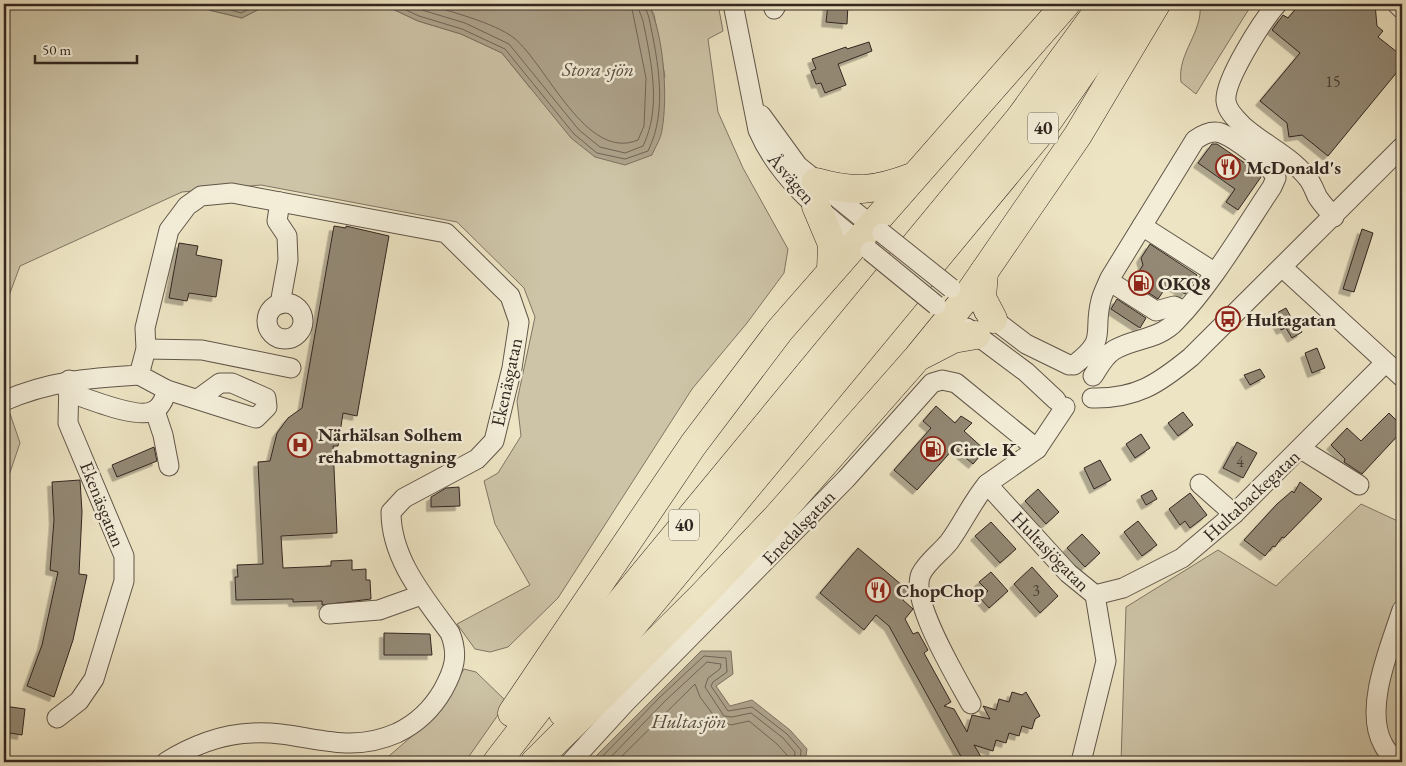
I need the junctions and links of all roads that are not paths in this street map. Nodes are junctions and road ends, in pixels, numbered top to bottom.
1 (733, 4) edge
2 (1066, 4) edge
3 (1103, 4) edge
4 (1130, 4) edge
5 (1156, 4) edge
6 (1278, 4) edge
7 (1397, 4) edge
8 (1402, 9) edge
9 (1402, 147) edge
10 (913, 176) junction
11 (816, 194) junction
12 (280, 202) junction
13 (1334, 217) junction
14 (1142, 226) junction
15 (870, 238) junction
16 (1282, 267) junction
17 (830, 270) junction
18 (984, 272) junction
19 (1214, 272) junction
20 (1109, 281) junction
21 (951, 302) junction
22 (280, 304) dead end
23 (1184, 312) junction
24 (985, 327) junction
25 (146, 348) junction
26 (1099, 353) junction
27 (917, 358) junction
28 (1385, 363) junction
29 (1072, 365) junction
30 (291, 368) dead end
31 (139, 375) junction
32 (1093, 376) junction
33 (1402, 378) edge
34 (69, 386) junction
35 (167, 390) junction
36 (1092, 398) junction
37 (198, 399) dead end
38 (4, 401) edge
39 (1061, 403) junction
40 (155, 411) junction
41 (1037, 449) junction
42 (1301, 449) junction
43 (169, 466) dead end
44 (987, 484) junction
45 (1200, 484) dead end
46 (1359, 485) dead end
47 (1234, 514) junction
48 (422, 595) junction
49 (1095, 595) junction
50 (1402, 610) edge
51 (329, 614) dead end
52 (971, 704) dead end
53 (57, 718) dead end
54 (166, 762) edge
55 (478, 762) edge
56 (497, 762) edge
57 (525, 762) edge
58 (534, 762) edge
59 (571, 762) edge
60 (1081, 762) edge
61 (1397, 762) edge

1 - 11 street, Åsvägen
2 - 10 highway
3 - 56 highway, 40
4 - 57 highway, 40
5 - 18 highway
6 - 13 street
7 - 8 street
9 - 13 street
10 - 11 highway
10 - 15 highway
11 - 15 street, Åsvägen
11 - 17 highway
12 - 22 street
12 - 25 street, Ekenäsgatan
12 - 48 street, Ekenäsgatan
13 - 16 street
14 - 19 street
14 - 19 street
14 - 20 street
15 - 17 highway
15 - 21 street, bridge
16 - 28 street
16 - 36 street
17 - 55 highway
18 - 21 highway
18 - 24 highway
19 - 23 street
20 - 23 street
20 - 26 street
21 - 24 street
21 - 27 highway
23 - 26 street
24 - 27 highway
24 - 29 street
24 - 39 street
25 - 30 street
25 - 31 street, Ekenäsgatan
26 - 29 street
26 - 32 street
27 - 58 highway
28 - 33 street
28 - 42 street, Hultabackegatan
29 - 32 street
29 - 39 street
31 - 34 street
31 - 35 street
32 - 36 street
34 - 38 street
34 - 40 street
34 - 53 street, Ekenäsgatan
35 - 37 street
35 - 40 street
36 - 39 street
39 - 41 street
40 - 43 street
41 - 44 street
41 - 59 street, Enedalsgatan
42 - 46 street
42 - 47 street, Hultabackegatan
44 - 49 street, Hultasjögatan
44 - 52 street
45 - 47 street
47 - 49 street, Hultabackegatan
48 - 51 street
48 - 54 street
49 - 60 street, Hultasjögatan
50 - 61 street

